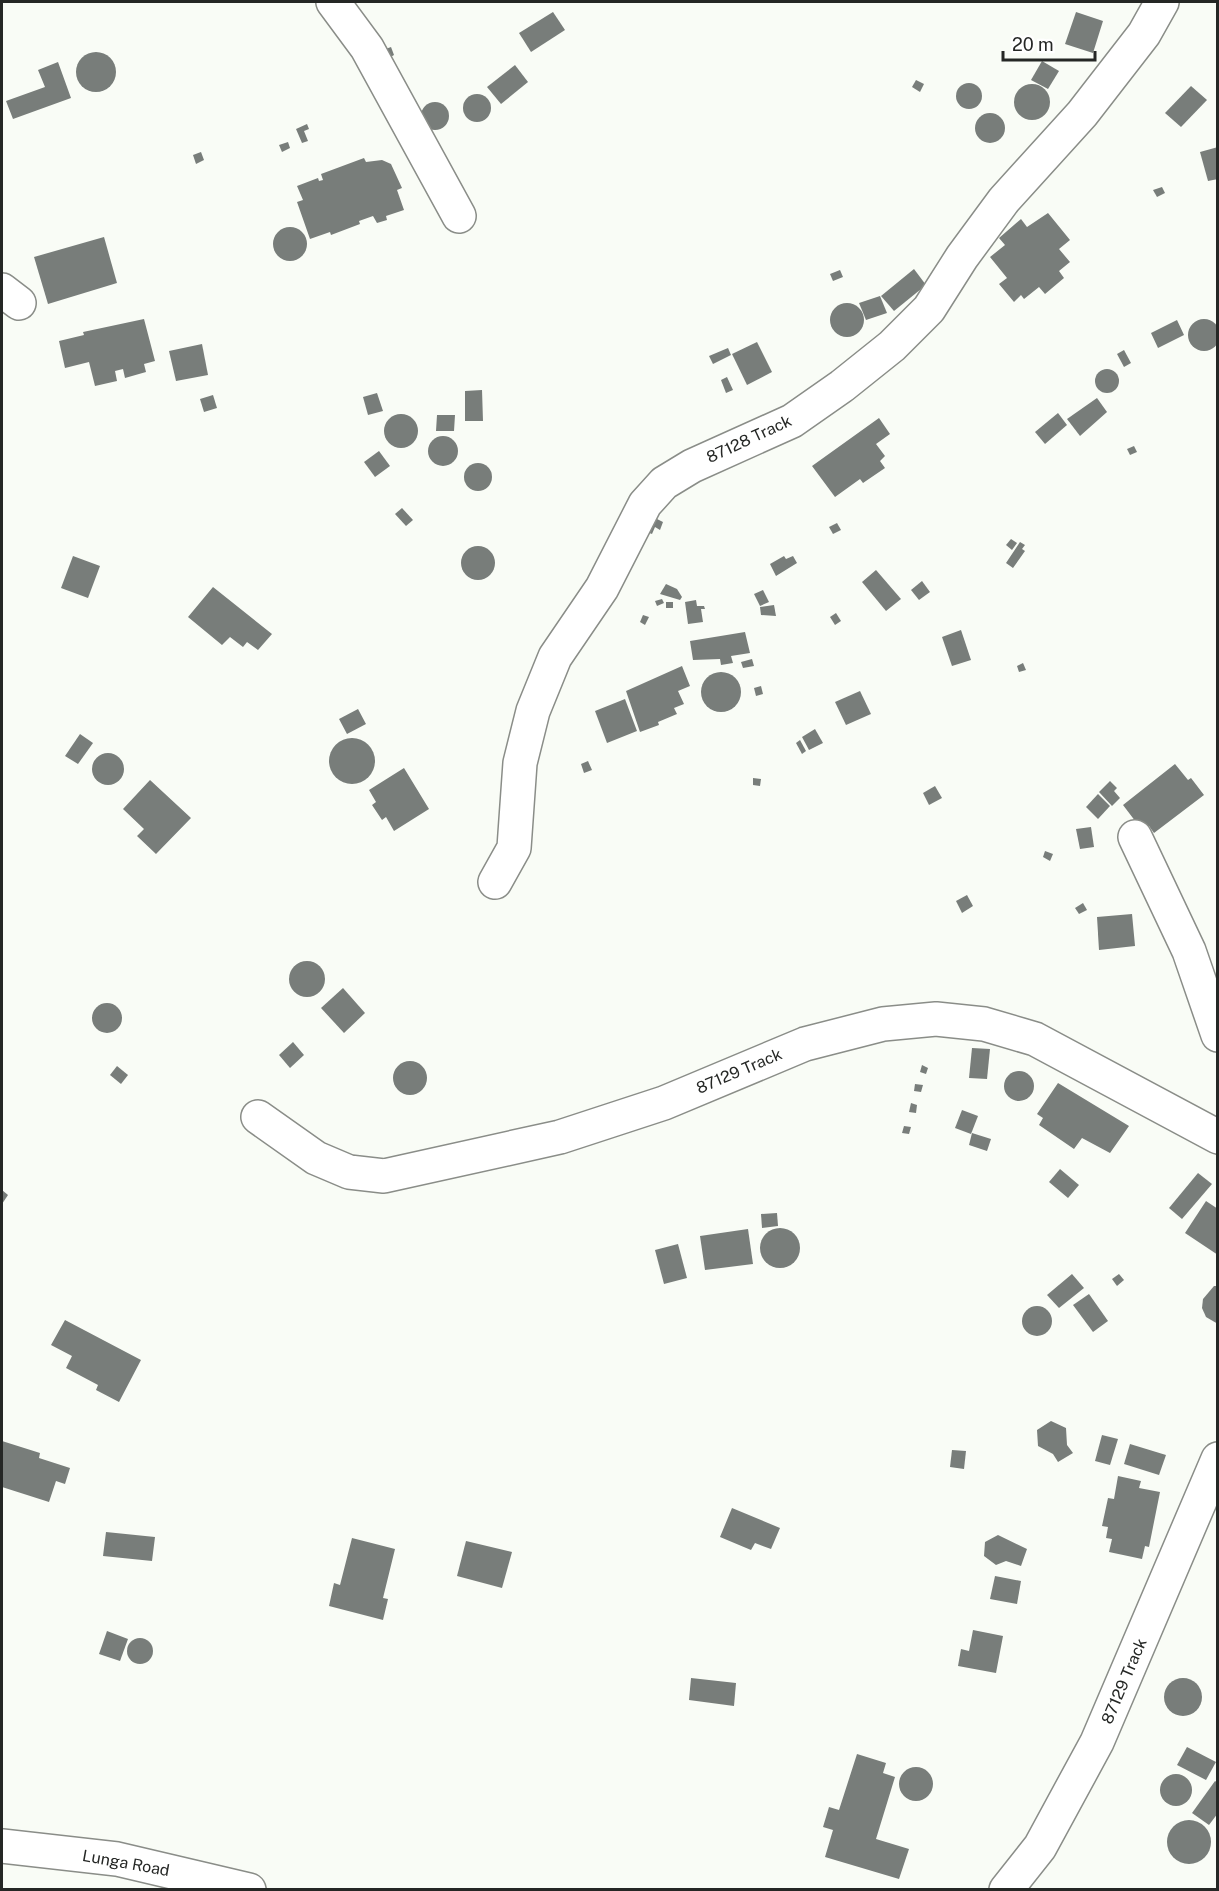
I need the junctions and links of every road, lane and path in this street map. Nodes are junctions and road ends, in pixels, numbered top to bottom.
1 (333, 2) edge
2 (1162, 2) edge
3 (459, 216) dead end
4 (1135, 837) dead end
5 (495, 882) dead end
6 (1218, 1035) edge
7 (258, 1117) dead end
8 (1218, 1137) edge
9 (1218, 1460) edge
10 (2, 1846) edge
11 (249, 1890) edge
12 (1006, 1890) edge

1 - 3 street
2 - 5 street, 87128 Track
4 - 6 street
7 - 8 street, 87129 Track
9 - 12 street, 87129 Track
10 - 11 street, Lunga Road

